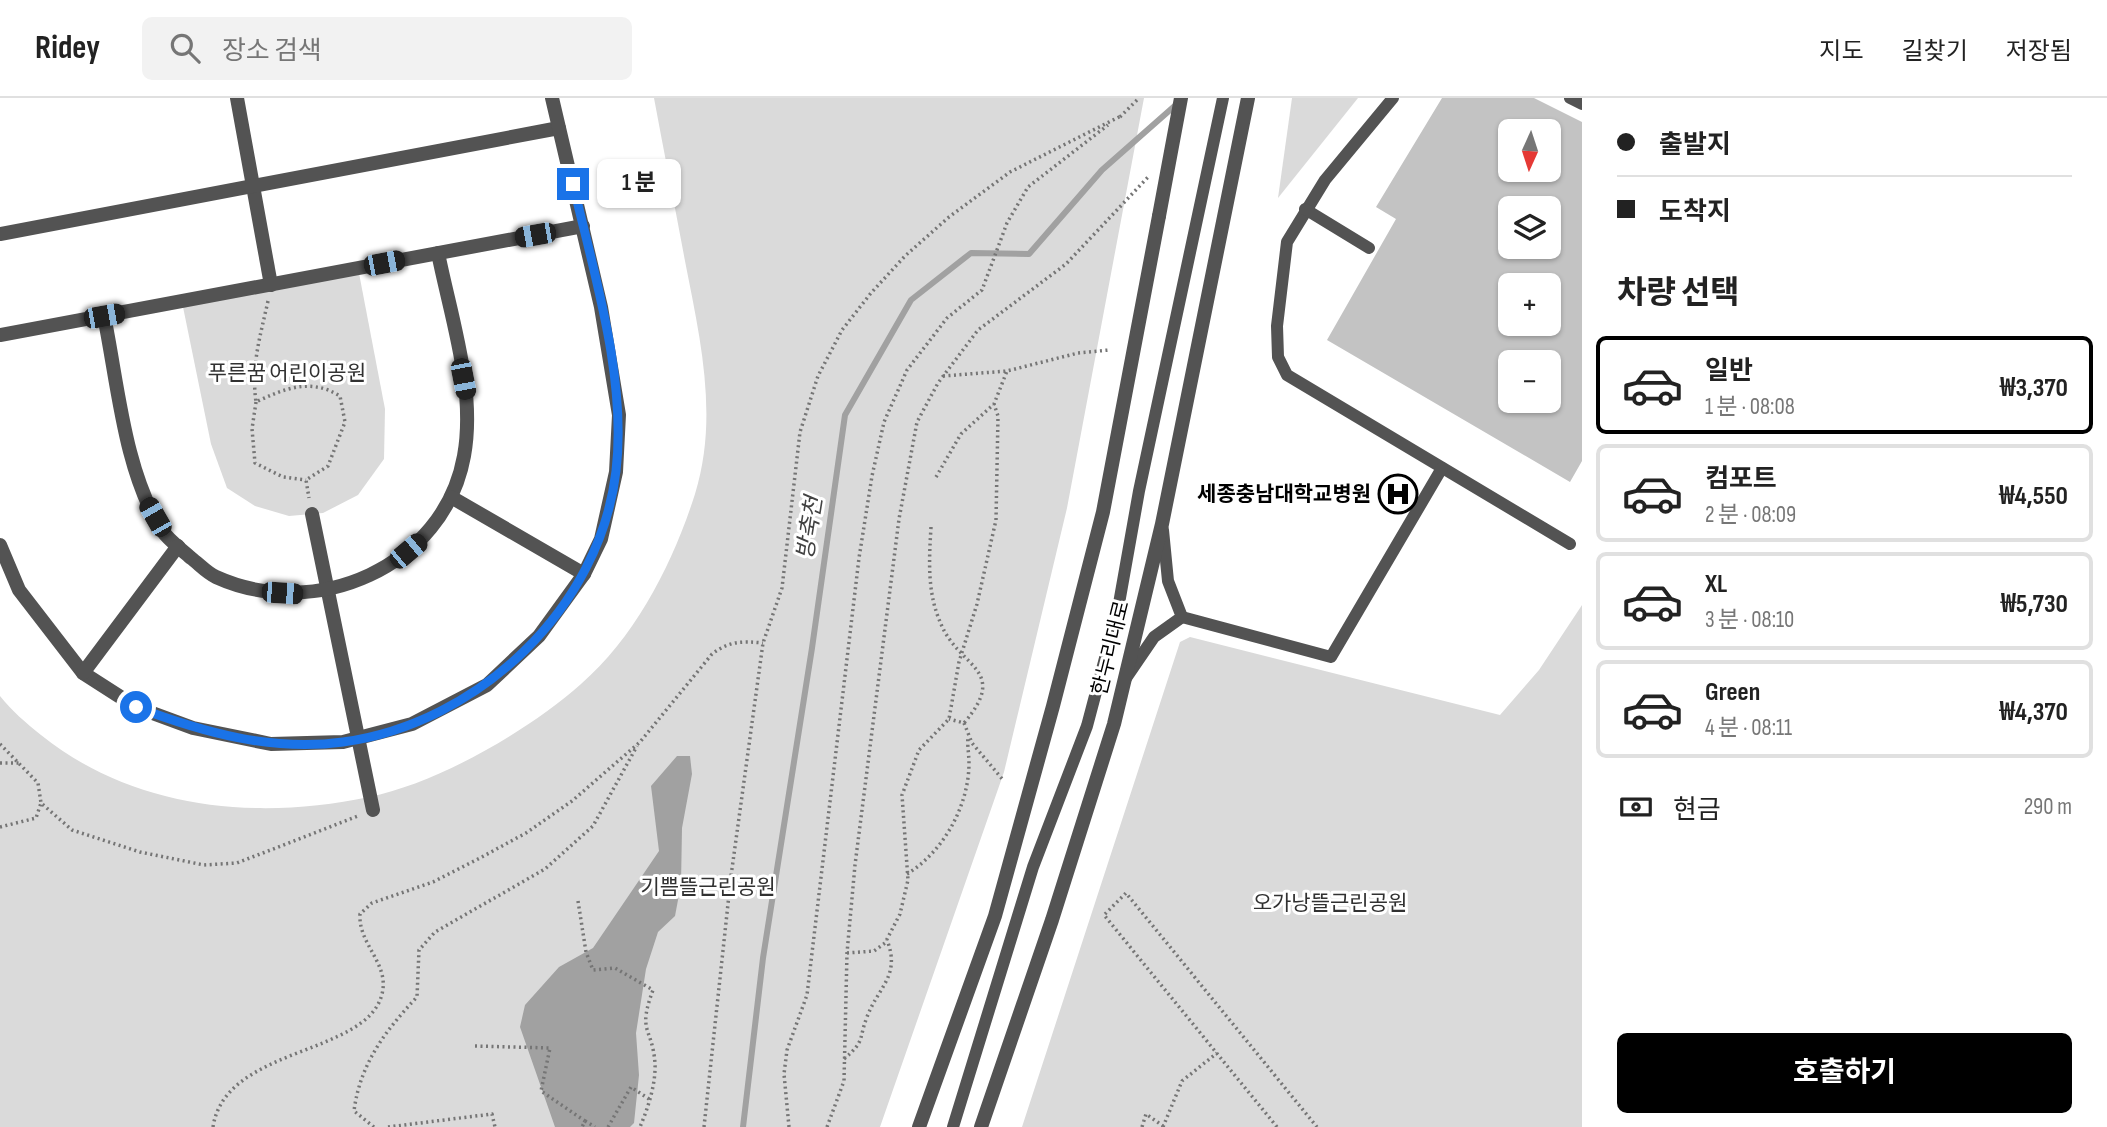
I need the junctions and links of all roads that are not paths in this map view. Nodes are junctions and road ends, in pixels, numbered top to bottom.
1 (237, 98) edge
2 (552, 98) edge
3 (1181, 98) edge
4 (1223, 98) edge
5 (1248, 98) edge
6 (1393, 98) edge
7 (1570, 98) edge
8 (1582, 104) edge
9 (559, 128) junction
10 (253, 186) junction
11 (1305, 209) junction
12 (583, 226) junction
13 (0, 234) edge
14 (1369, 248) dead end
15 (438, 253) junction
16 (271, 285) junction
17 (104, 316) junction
18 (0, 335) edge
19 (1442, 468) junction
20 (451, 497) junction
21 (312, 514) road end
22 (1162, 524) junction
23 (1570, 544) dead end
24 (0, 545) edge
25 (178, 546) junction
26 (584, 573) junction
27 (328, 591) junction
28 (1182, 617) junction
29 (83, 673) junction
30 (1124, 682) junction
31 (359, 738) junction
32 (373, 810) road end
33 (919, 1127) edge
34 (953, 1127) edge
35 (981, 1127) edge

1 - 10 street
2 - 9 street
3 - 33 street, 한누리대로, bridge
4 - 34 lane
5 - 22 street, 한누리대로
6 - 11 lane
7 - 8 lane
9 - 10 street
9 - 12 street
10 - 13 street
10 - 16 street
11 - 14 lane
11 - 19 lane
12 - 15 street
12 - 26 street
15 - 16 street
15 - 20 street
16 - 17 street
17 - 18 street
17 - 25 street
19 - 23 lane
19 - 28 lane
20 - 26 street
20 - 27 street
21 - 27 street
22 - 28 lane
22 - 30 street, 한누리대로
24 - 29 street
25 - 27 street
25 - 29 street
26 - 31 street
27 - 31 street
28 - 30 lane
29 - 31 street
30 - 35 street, 한누리대로
31 - 32 street

